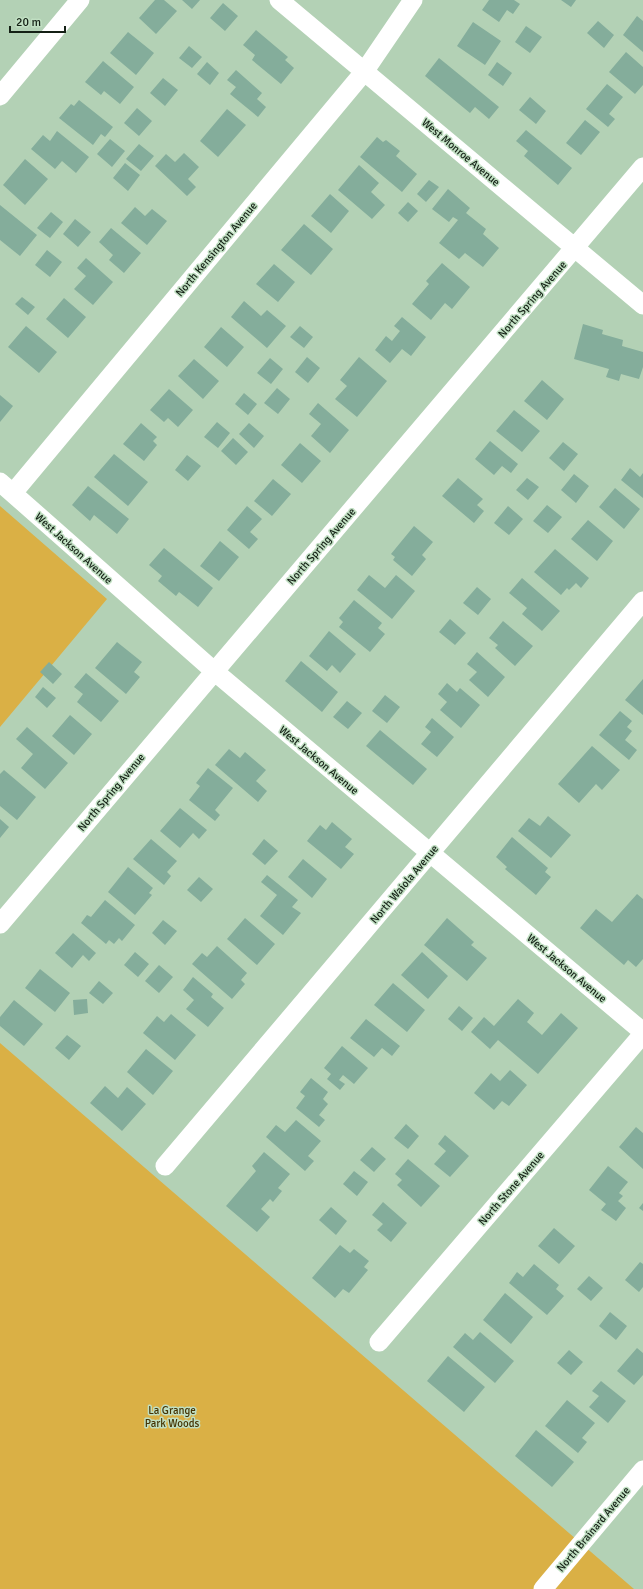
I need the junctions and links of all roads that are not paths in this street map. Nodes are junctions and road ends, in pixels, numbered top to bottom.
1 (80, 0) edge
2 (279, 0) edge
3 (413, 0) edge
4 (364, 72) junction
5 (0, 96) edge
6 (643, 168) edge
7 (576, 248) junction
8 (643, 305) edge
9 (7, 488) edge
10 (643, 601) edge
11 (214, 671) junction
12 (431, 853) junction
13 (0, 924) edge
14 (643, 1033) edge
15 (165, 1166) dead end
16 (379, 1342) dead end
17 (643, 1470) edge
18 (543, 1589) edge

1 - 5 street
2 - 4 street, West Monroe Avenue
3 - 4 street, North Kensington Avenue
4 - 7 street, West Monroe Avenue
4 - 9 street, North Kensington Avenue
6 - 7 street, North Spring Avenue
7 - 8 street, West Monroe Avenue
7 - 11 street, North Spring Avenue
9 - 11 street, West Jackson Avenue
10 - 12 street, North Waiola Avenue
11 - 12 street, West Jackson Avenue
11 - 13 street, North Spring Avenue
12 - 14 street, West Jackson Avenue
12 - 15 street, North Waiola Avenue
14 - 16 street, North Stone Avenue
17 - 18 street, North Brainard Avenue

